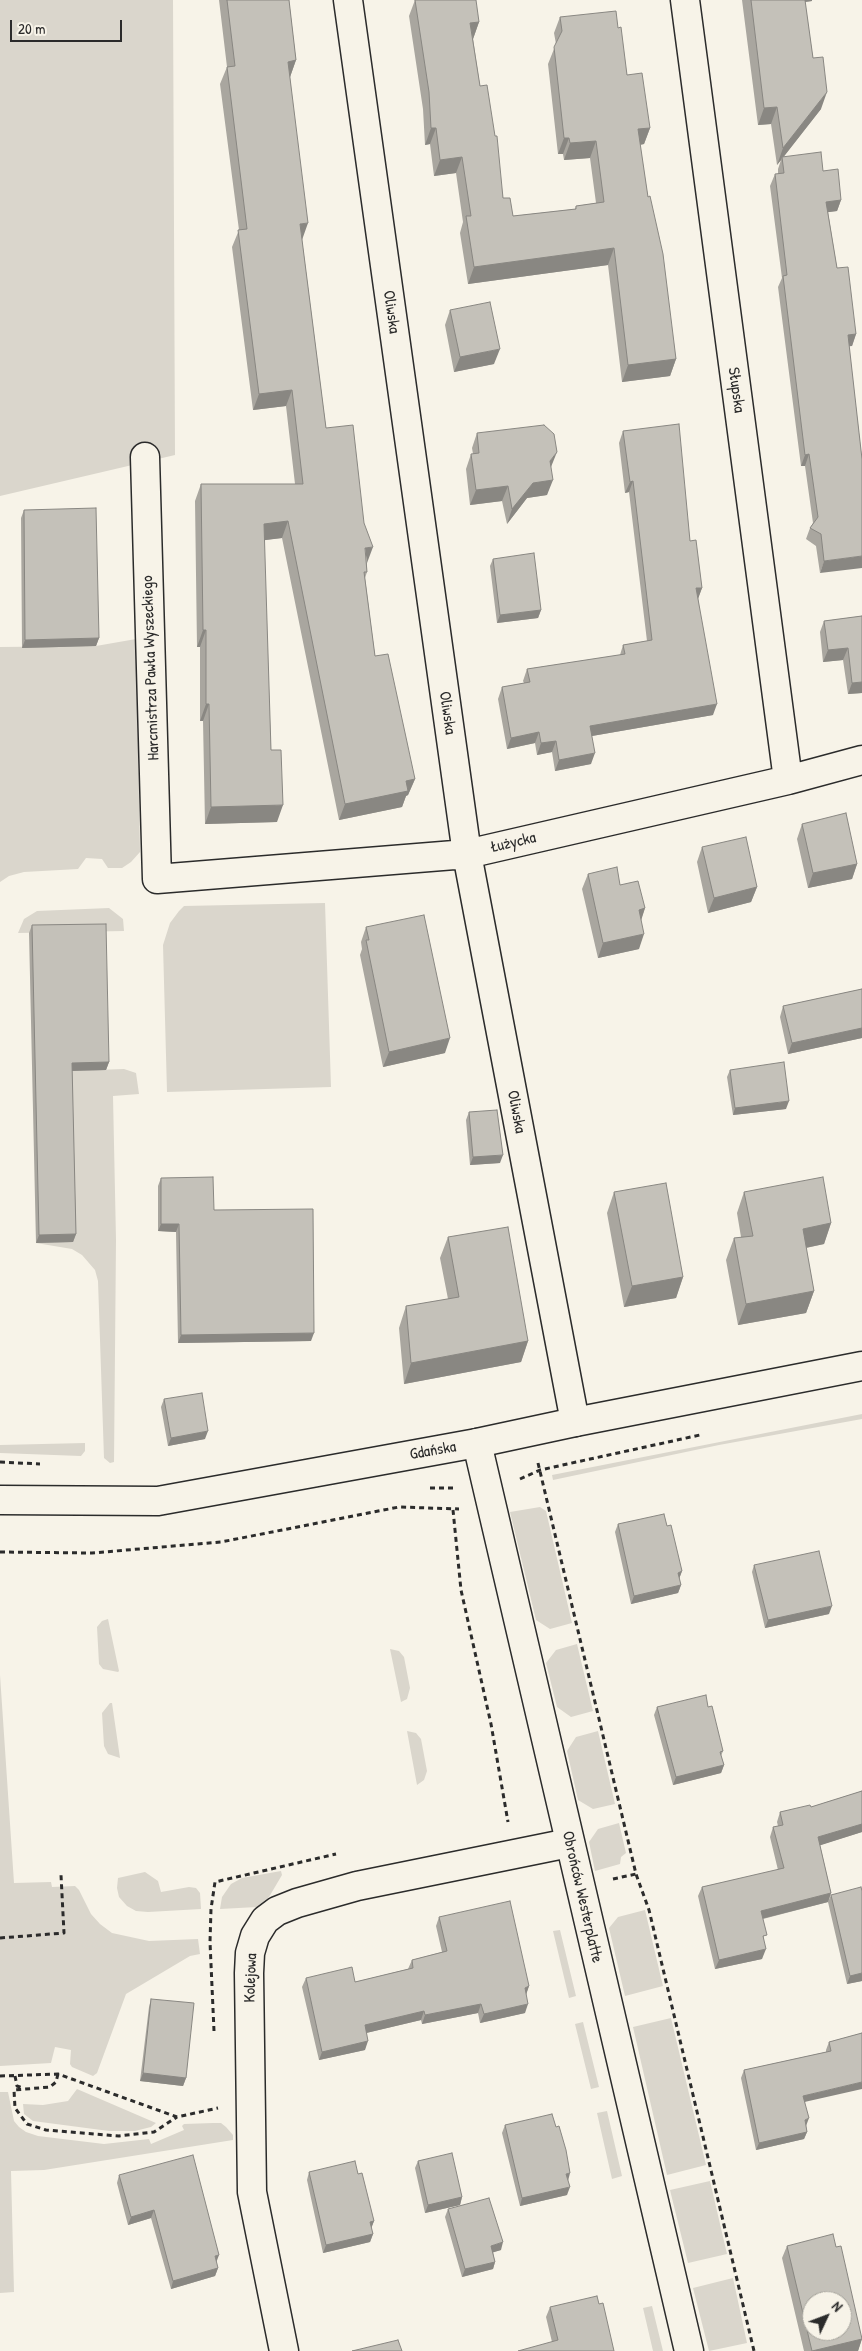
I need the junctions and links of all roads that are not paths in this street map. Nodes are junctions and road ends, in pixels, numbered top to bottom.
1 (348, 0) edge
2 (685, 0) edge
3 (145, 457) dead end
4 (862, 760) edge
5 (788, 780) junction
6 (467, 854) junction
7 (157, 879) joint
8 (862, 1366) edge
9 (575, 1422) junction
10 (477, 1443) junction
11 (0, 1500) edge
12 (569, 1843) junction
13 (284, 2351) edge
14 (689, 2351) edge

1 - 6 street, Oliwska
2 - 5 street, Słupska
3 - 7 street, Harcmistrza Pawła Wyszeckiego
4 - 5 street, Łużycka
5 - 6 street, Łużycka
6 - 7 street, Łużycka
6 - 9 street, Oliwska
8 - 9 street, Gdańska
9 - 10 street, Gdańska
10 - 11 street, Gdańska
10 - 12 street, Obrońców Westerplatte
12 - 13 street, Kolejowa
12 - 14 street, Obrońców Westerplatte

